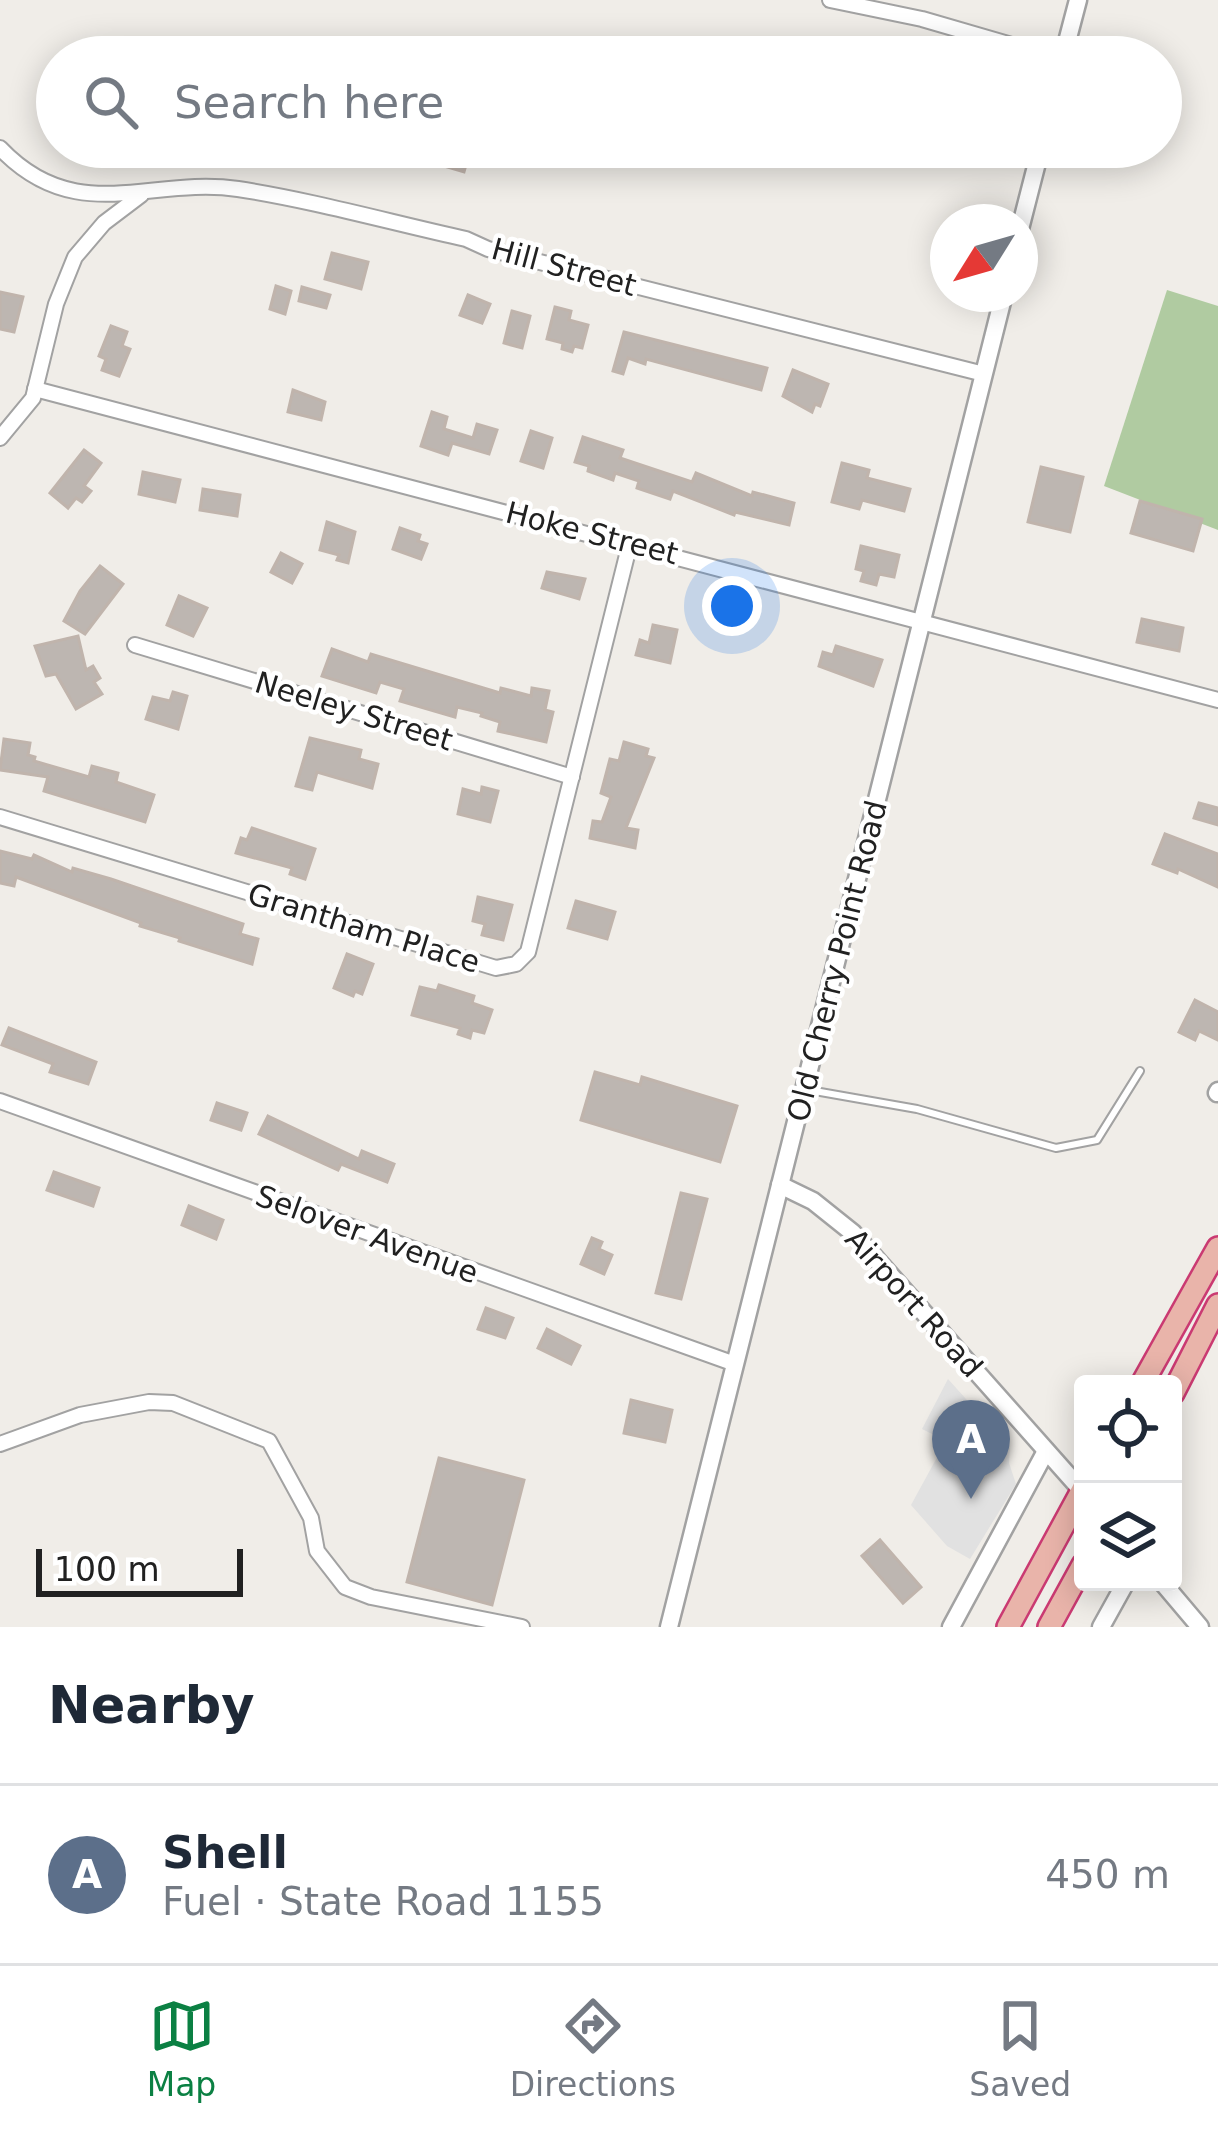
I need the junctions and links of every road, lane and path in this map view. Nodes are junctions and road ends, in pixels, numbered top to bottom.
1 (830, 0) edge
2 (1078, 0) edge
3 (979, 36) edge
4 (1069, 36) edge
5 (0, 148) edge
6 (1036, 168) edge
7 (141, 195) junction
8 (1027, 204) edge
9 (1000, 312) edge
10 (984, 374) junction
11 (35, 388) junction
12 (0, 438) edge
13 (630, 543) junction
14 (922, 620) junction
15 (135, 646) dead end
16 (1218, 700) edge
17 (572, 777) junction
18 (0, 817) edge
19 (1140, 1072) dead end
20 (806, 1090) junction
21 (0, 1101) edge
22 (780, 1185) junction
23 (1218, 1248) edge
24 (1218, 1305) edge
25 (735, 1364) junction
26 (1147, 1375) edge
27 (1182, 1375) edge
28 (0, 1444) edge
29 (1046, 1450) junction
30 (1077, 1483) edge
31 (1074, 1506) edge
32 (1074, 1581) edge
33 (1121, 1591) edge
34 (1170, 1591) edge
35 (522, 1627) edge
36 (669, 1627) edge
37 (951, 1627) edge
38 (1008, 1627) edge
39 (1049, 1627) edge
40 (1101, 1627) edge
41 (1200, 1627) edge

1 - 3 street
2 - 4 street
5 - 7 street, Hill Street
6 - 8 street
7 - 10 street, Hill Street
7 - 11 street
9 - 10 street, Old Cherry Point Road
10 - 14 street, Old Cherry Point Road
11 - 12 street
11 - 13 street, Hoke Street
13 - 14 street, Hoke Street
13 - 17 street, Grantham Place
14 - 16 street, Hoke Street
14 - 20 street, Old Cherry Point Road
15 - 17 street, Neeley Street
17 - 18 street, Grantham Place
19 - 20 lane
20 - 22 street, Old Cherry Point Road
21 - 25 street, Selover Avenue
22 - 25 street, Old Cherry Point Road
22 - 29 street, Airport Road
23 - 26 highway
24 - 27 highway
25 - 36 street, Old Cherry Point Road
28 - 35 street
29 - 30 street, Airport Road
29 - 37 street
31 - 38 highway
32 - 39 highway
33 - 40 street
34 - 41 street

